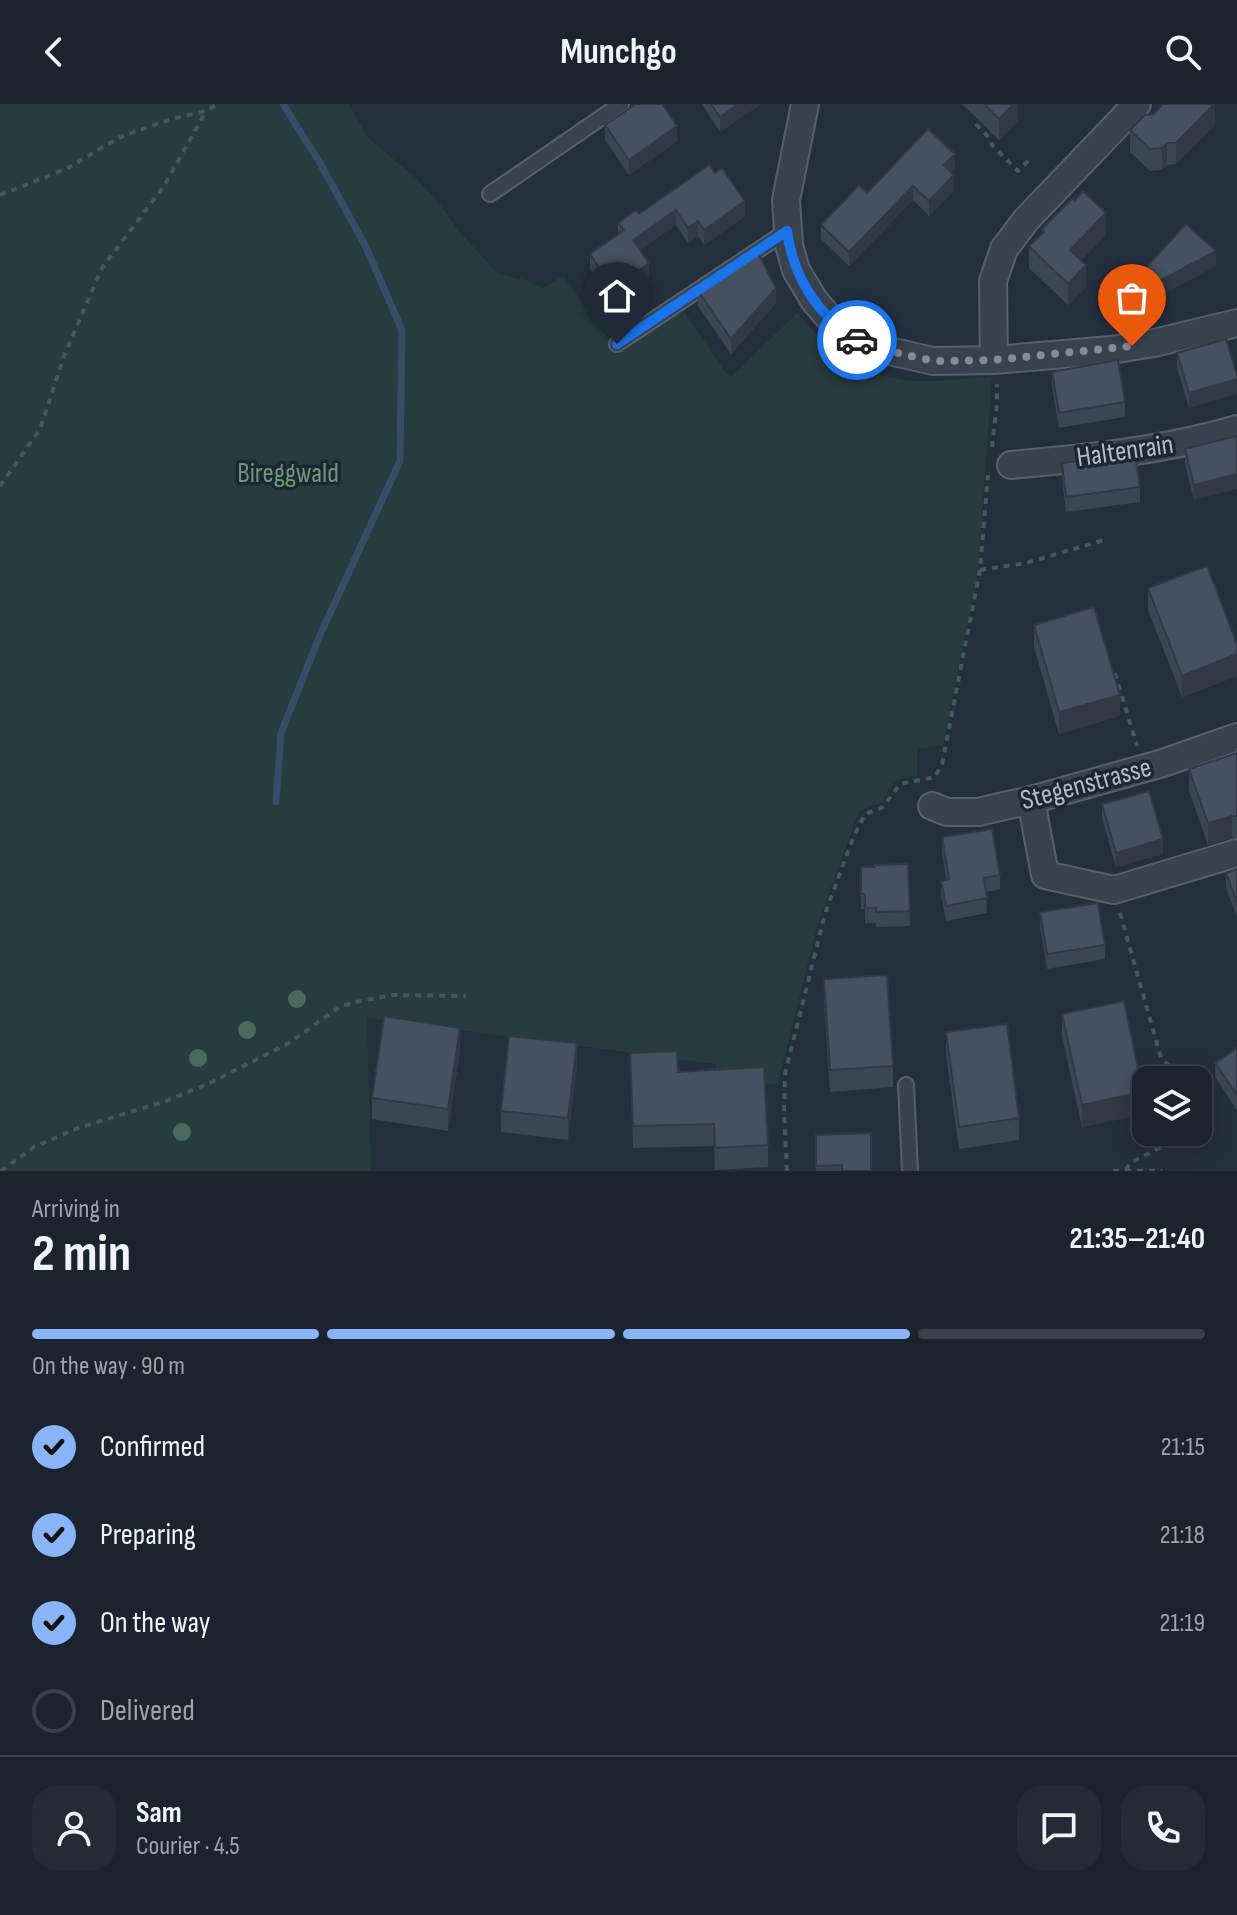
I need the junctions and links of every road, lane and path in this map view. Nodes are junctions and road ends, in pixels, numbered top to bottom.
1 (218, 104) edge
2 (621, 104) edge
3 (805, 104) edge
4 (1137, 104) edge
5 (206, 111) junction
6 (976, 124) dead end
7 (1028, 161) dead end
8 (490, 194) dead end
9 (0, 195) edge
10 (787, 231) junction
11 (1237, 323) edge
12 (617, 344) dead end
13 (994, 360) junction
14 (1237, 429) edge
15 (997, 460) junction
16 (0, 486) edge
17 (1104, 540) dead end
18 (980, 570) junction
19 (1115, 673) edge
20 (1237, 737) edge
21 (1140, 756) dead end
22 (1031, 800) junction
23 (932, 806) dead end
24 (1237, 853) edge
25 (1114, 890) junction
26 (466, 996) dead end
27 (1170, 1066) edge
28 (906, 1085) dead end
29 (1163, 1146) edge
30 (1126, 1170) edge
31 (1, 1171) edge
32 (787, 1171) edge
33 (910, 1171) edge
34 (1113, 1171) edge
35 (1162, 1171) edge

1 - 5 path
2 - 8 lane
3 - 10 street
4 - 13 street
5 - 9 path
5 - 16 path
6 - 7 path
10 - 12 lane
10 - 13 street
11 - 13 street
13 - 15 path
14 - 15 street, Haltenrain
15 - 18 path
17 - 18 path
18 - 32 path
19 - 21 path
20 - 22 street, Stegenstrasse
22 - 23 street, Stegenstrasse
22 - 25 street
24 - 25 street
25 - 27 path
26 - 31 path
28 - 33 lane
29 - 30 path
30 - 34 path
30 - 35 path

